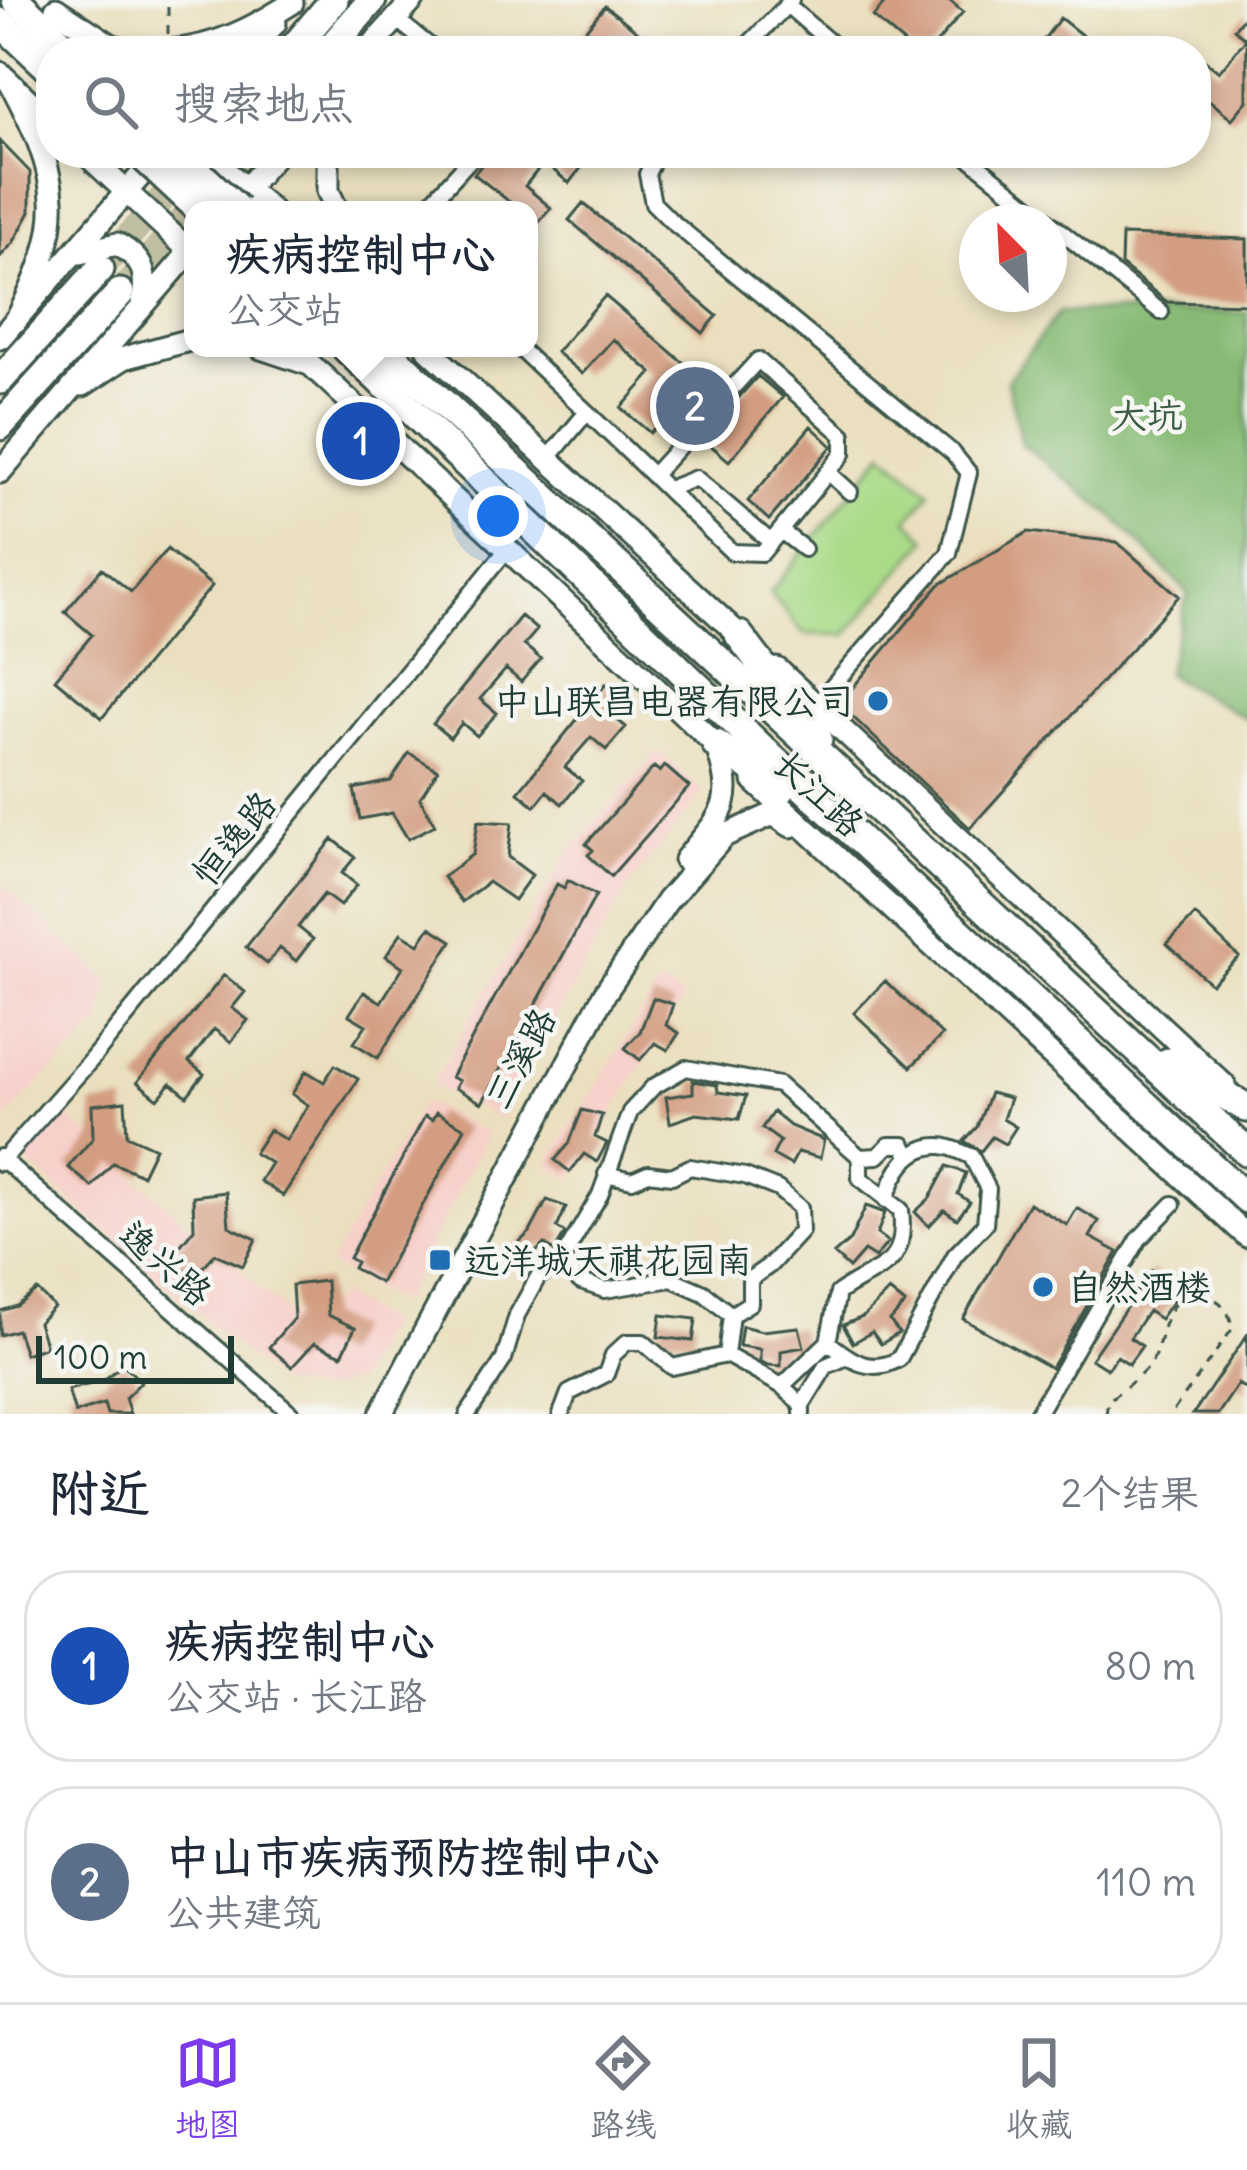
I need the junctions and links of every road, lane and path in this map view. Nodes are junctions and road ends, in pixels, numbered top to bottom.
1 (16, 0) edge
2 (168, 0) edge
3 (334, 0) edge
4 (372, 0) edge
5 (412, 0) edge
6 (294, 2) edge
7 (789, 3) edge
8 (52, 4) edge
9 (396, 19) junction
10 (0, 20) edge
11 (54, 36) edge
12 (84, 36) edge
13 (98, 36) edge
14 (169, 36) edge
15 (233, 36) edge
16 (263, 36) edge
17 (303, 36) edge
18 (341, 36) edge
19 (381, 36) edge
20 (417, 36) edge
21 (757, 36) edge
22 (824, 36) edge
23 (36, 55) edge
24 (6, 79) edge
25 (36, 108) edge
26 (36, 132) edge
27 (49, 168) edge
28 (101, 168) edge
29 (147, 168) edge
30 (168, 168) edge
31 (183, 168) edge
32 (218, 168) edge
33 (266, 168) edge
34 (328, 168) edge
35 (462, 168) edge
36 (650, 168) edge
37 (982, 168) edge
38 (127, 193) junction
39 (242, 199) edge
40 (193, 201) edge
41 (333, 201) edge
42 (432, 201) edge
43 (1027, 204) edge
44 (1067, 236) edge
45 (184, 244) edge
46 (184, 257) edge
47 (88, 262) junction
48 (131, 299) junction
49 (1161, 312) dead end
50 (16, 321) junction
51 (0, 338) edge
52 (184, 341) edge
53 (289, 357) edge
54 (303, 357) edge
55 (357, 357) edge
56 (392, 357) edge
57 (437, 357) edge
58 (529, 357) edge
59 (310, 364) junction
60 (0, 380) edge
61 (63, 399) junction
62 (587, 412) junction
63 (0, 426) edge
64 (547, 460) junction
65 (0, 472) edge
66 (828, 472) junction
67 (653, 475) junction
68 (668, 489) junction
69 (514, 490) junction
70 (850, 492) dead end
71 (776, 536) junction
72 (510, 547) junction
73 (804, 550) dead end
74 (739, 634) junction
75 (816, 705) junction
76 (716, 744) junction
77 (838, 774) junction
78 (821, 844) junction
79 (877, 856) junction
80 (1124, 1035) junction
81 (1247, 1107) edge
82 (1247, 1152) edge
83 (860, 1156) junction
84 (909, 1156) junction
85 (1, 1160) edge
86 (606, 1174) junction
87 (1247, 1199) edge
88 (886, 1200) junction
89 (1173, 1204) dead end
90 (1247, 1236) edge
91 (560, 1263) junction
92 (731, 1315) junction
93 (828, 1342) junction
94 (726, 1355) junction
95 (847, 1358) junction
96 (782, 1386) junction
97 (802, 1410) edge
98 (292, 1414) edge
99 (368, 1414) edge
100 (382, 1414) edge
101 (468, 1414) edge
102 (561, 1414) edge
103 (1037, 1414) edge
104 (1106, 1414) edge
105 (1171, 1414) edge

1 - 10 main road
1 - 11 highway
2 - 14 path
3 - 17 highway
4 - 18 highway
5 - 9 main road
6 - 15 main road
6 - 16 main road
7 - 21 street
7 - 22 street
8 - 12 main road
8 - 13 main road
9 - 19 main road
9 - 20 street
10 - 23 highway
24 - 25 main road
24 - 26 main road
27 - 50 main road
28 - 38 main road
29 - 38 main road
30 - 40 highway, bridge
31 - 39 highway, bridge
32 - 39 main road
33 - 39 main road
34 - 41 main road
35 - 42 street
36 - 75 street
37 - 43 street
38 - 45 main road
38 - 47 main road
44 - 49 street
46 - 48 main road
47 - 48 main road
47 - 50 main road
47 - 60 highway
48 - 61 main road
48 - 63 highway
50 - 51 main road
52 - 61 main road
53 - 59 main road
54 - 59 main road, 长江路
55 - 69 highway, 长江路
56 - 69 highway, 长江路
57 - 64 main road, 长江路
58 - 62 street
59 - 72 main road, 长江路
61 - 65 main road
62 - 64 street
62 - 67 street
64 - 74 main road, 长江路
66 - 67 street
66 - 70 street
66 - 71 street
67 - 68 street
68 - 71 street
68 - 71 street
69 - 77 highway, 长江路
69 - 79 highway, 长江路
71 - 73 street
72 - 76 main road, 长江路
72 - 85 street, 恒逸路
74 - 75 main road, 长江路
74 - 77 highway
75 - 81 main road, 长江路
76 - 78 main road, 长江路
76 - 79 highway
76 - 99 main road, 三溪路
77 - 80 highway, 长江路
78 - 90 main road, 长江路
78 - 100 main road, 三溪路
79 - 87 highway, 长江路
80 - 81 highway
80 - 82 highway, 长江路
83 - 84 street
83 - 86 street
83 - 88 street
84 - 88 street
84 - 95 street
85 - 98 street, 逸兴路
86 - 91 street
86 - 92 street
88 - 93 street
89 - 103 street
91 - 92 street
91 - 101 street
92 - 94 street
93 - 95 street
93 - 96 street
94 - 96 street
94 - 102 street
95 - 97 street
96 - 97 street
104 - 105 path

